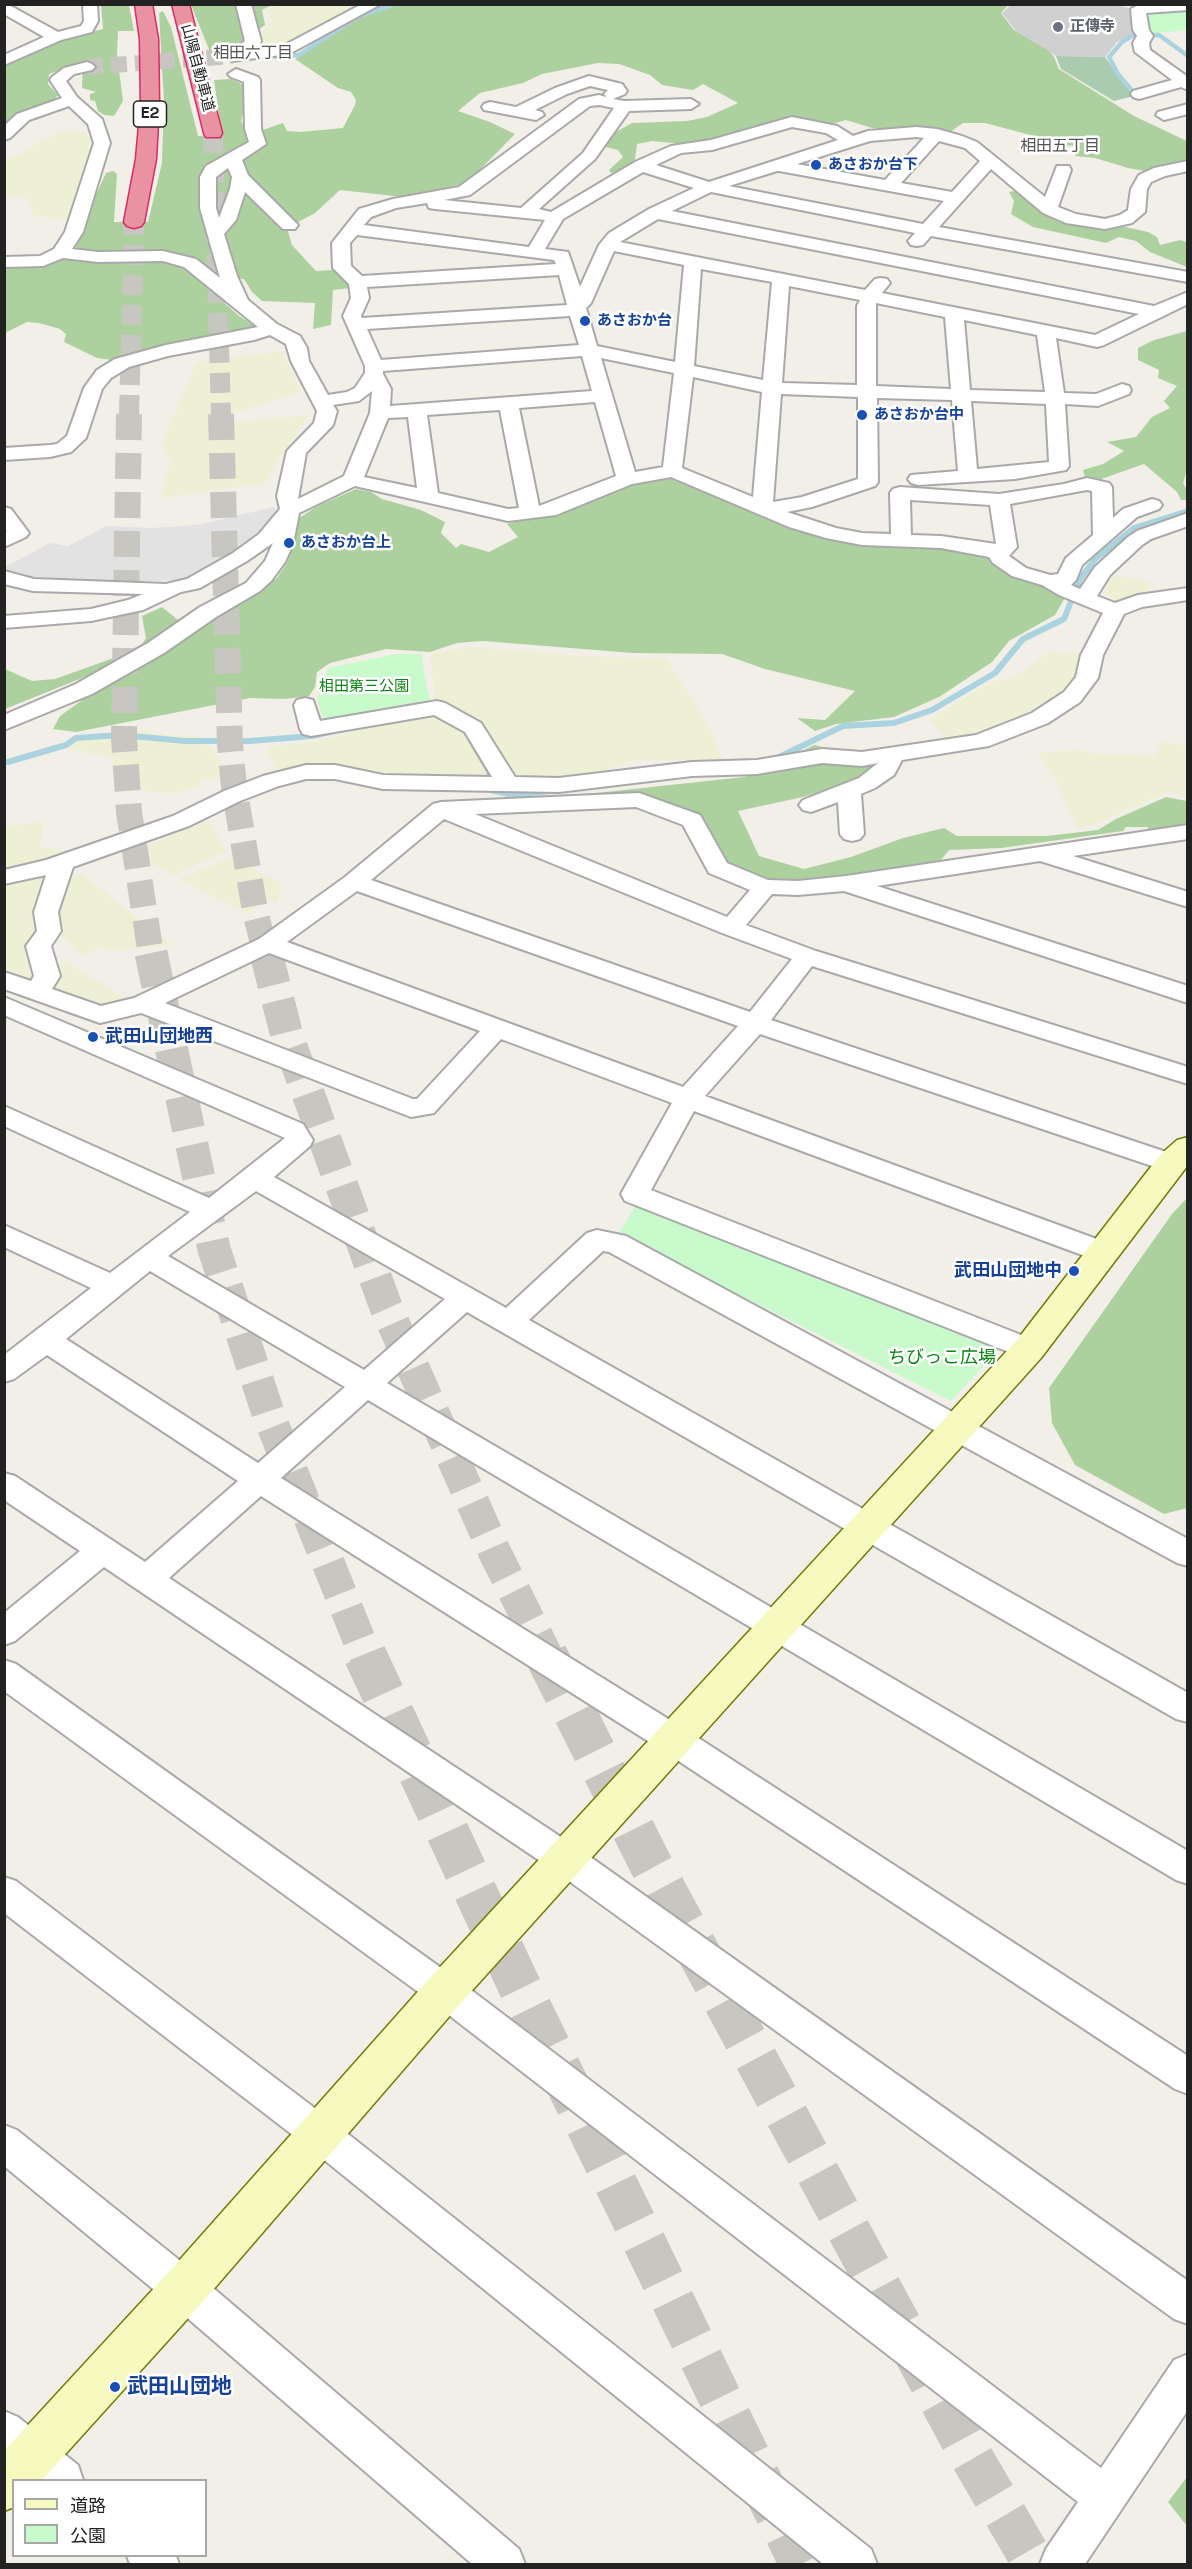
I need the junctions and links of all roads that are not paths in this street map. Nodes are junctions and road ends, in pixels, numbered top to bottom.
1 (90, 4) edge
2 (143, 4) edge
3 (180, 4) edge
4 (243, 4) edge
5 (374, 4) edge
6 (1188, 6) edge
7 (4, 8) edge
8 (56, 37) junction
9 (4, 61) edge
10 (87, 67) tunnel mouth
11 (236, 74) dead end
12 (1185, 83) edge
13 (1139, 94) dead end
14 (71, 100) junction
15 (599, 100) junction
16 (691, 104) dead end
17 (624, 106) junction
18 (490, 107) dead end
19 (1188, 109) edge
20 (518, 112) junction
21 (1164, 115) dead end
22 (561, 120) junction
23 (213, 133) tunnel mouth
24 (937, 134) junction
25 (4, 135) edge
26 (852, 142) junction
27 (233, 159) junction
28 (990, 160) junction
29 (776, 165) junction
30 (641, 166) junction
31 (1188, 166) edge
32 (1063, 170) dead end
33 (240, 177) junction
34 (889, 186) junction
35 (709, 187) junction
36 (954, 198) junction
37 (420, 200) junction
38 (1049, 209) junction
39 (525, 213) junction
40 (655, 213) junction
41 (556, 216) junction
42 (134, 222) tunnel mouth
43 (289, 225) dead end
44 (351, 229) junction
45 (926, 230) junction
46 (215, 235) junction
47 (608, 245) junction
48 (534, 252) junction
49 (61, 253) junction
50 (1080, 256) junction
51 (693, 261) junction
52 (899, 261) junction
53 (4, 262) edge
54 (566, 269) junction
55 (1188, 277) edge
56 (781, 279) junction
57 (358, 282) junction
58 (1054, 291) junction
59 (870, 296) junction
60 (1188, 297) edge
61 (241, 304) junction
62 (577, 308) junction
63 (1156, 312) junction
64 (954, 314) junction
65 (355, 324) junction
66 (270, 328) junction
67 (1024, 328) junction
68 (1046, 332) junction
69 (590, 350) junction
70 (374, 370) junction
71 (684, 370) junction
72 (772, 388) junction
73 (1122, 390) dead end
74 (868, 392) junction
75 (959, 395) junction
76 (604, 396) junction
77 (1055, 398) junction
78 (322, 401) junction
79 (508, 402) junction
80 (417, 411) junction
81 (380, 413) junction
82 (4, 454) edge
83 (672, 471) junction
84 (968, 476) junction
85 (627, 479) junction
86 (353, 480) junction
87 (868, 482) junction
88 (428, 497) junction
89 (999, 500) junction
90 (1152, 505) dead end
91 (762, 509) junction
92 (290, 510) junction
93 (4, 513) edge
94 (530, 513) junction
95 (1188, 519) edge
96 (1103, 537) junction
97 (4, 541) edge
98 (901, 542) junction
99 (997, 552) junction
100 (4, 577) edge
101 (1049, 581) junction
102 (176, 587) junction
103 (1188, 594) edge
104 (1085, 598) junction
105 (1115, 610) junction
106 (4, 622) edge
107 (305, 705) dead end
108 (4, 723) edge
109 (893, 755) junction
110 (508, 784) junction
111 (849, 790) junction
112 (811, 805) dead end
113 (441, 809) junction
114 (1188, 832) edge
115 (852, 834) dead end
116 (1040, 853) junction
117 (62, 863) junction
118 (4, 877) edge
119 (354, 882) junction
120 (846, 884) junction
121 (765, 887) junction
122 (1188, 900) edge
123 (731, 928) junction
124 (268, 944) junction
125 (807, 956) junction
126 (4, 980) edge
127 (37, 993) junction
128 (1188, 994) edge
129 (143, 1004) junction
130 (4, 1005) edge
131 (755, 1023) junction
132 (497, 1028) junction
133 (1188, 1076) edge
134 (687, 1100) junction
135 (4, 1115) edge
136 (1179, 1155) edge
137 (255, 1178) junction
138 (211, 1210) junction
139 (4, 1235) edge
140 (1103, 1252) junction
141 (148, 1257) junction
142 (112, 1286) junction
143 (466, 1296) junction
144 (510, 1321) junction
145 (46, 1340) junction
146 (1029, 1349) junction
147 (6, 1368) edge
148 (368, 1385) junction
149 (957, 1427) junction
150 (260, 1480) junction
151 (4, 1484) edge
152 (866, 1527) junction
153 (103, 1550) junction
154 (1188, 1554) edge
155 (147, 1579) junction
156 (777, 1626) junction
157 (4, 1632) edge
158 (4, 1673) edge
159 (1188, 1709) edge
160 (674, 1740) junction
161 (567, 1860) junction
162 (1188, 1869) edge
163 (4, 1892) edge
164 (445, 1991) junction
165 (1188, 2077) edge
166 (320, 2134) junction
167 (4, 2142) edge
168 (184, 2289) junction
169 (1188, 2305) edge
170 (1188, 2374) edge
171 (27, 2463) edge
172 (1106, 2497) junction
173 (504, 2565) edge
174 (856, 2565) edge
175 (1061, 2565) edge

1 - 8 street
2 - 42 highway, E2
3 - 23 highway, 山陽自動車道
4 - 5 street
6 - 12 street
7 - 8 street
8 - 9 street
10 - 14 street
11 - 27 street
12 - 13 street
14 - 25 street
14 - 49 street
15 - 17 street
15 - 20 street
15 - 22 street
16 - 17 street
17 - 39 street
18 - 20 street
19 - 21 street
20 - 22 street
22 - 37 street
24 - 26 street
24 - 28 street
24 - 34 street
26 - 29 street
26 - 30 street
27 - 33 street
27 - 46 street
28 - 36 street
28 - 38 street
29 - 34 street
29 - 35 street
30 - 35 street
30 - 41 street
31 - 38 street
32 - 38 street
33 - 43 street
33 - 46 street
34 - 36 street
35 - 40 street
35 - 45 street
36 - 45 street
37 - 39 street
37 - 44 street
39 - 41 street
40 - 47 street
40 - 52 street
41 - 48 street
44 - 48 street
44 - 57 street
45 - 50 street
45 - 52 street
46 - 61 street
47 - 51 street
47 - 62 street
48 - 54 street
49 - 53 street
49 - 61 street
50 - 55 street
50 - 58 street
51 - 56 street
51 - 71 street
52 - 58 street
52 - 59 street
54 - 57 street
54 - 62 street
56 - 59 street
56 - 72 street
57 - 65 street
58 - 63 street
58 - 67 street
59 - 64 street
59 - 74 street
60 - 63 street
61 - 66 street
62 - 65 street
62 - 69 street
63 - 68 street
64 - 67 street
64 - 75 street
65 - 70 street
66 - 78 street
66 - 82 street
67 - 68 street
68 - 77 street
69 - 70 street
69 - 71 street
69 - 76 street
70 - 78 street
70 - 81 street
71 - 72 street
71 - 83 street
72 - 74 street
72 - 91 street
73 - 77 street
74 - 75 street
74 - 87 street
75 - 77 street
75 - 84 street
76 - 79 street
76 - 85 street
77 - 84 street
78 - 92 street
79 - 80 street
79 - 94 street
80 - 81 street
80 - 88 street
81 - 86 street
83 - 85 street
83 - 91 street
84 - 87 street
85 - 94 street
86 - 88 street
86 - 92 street
87 - 91 street
88 - 94 street
89 - 96 street
89 - 98 street
89 - 99 street
90 - 96 street
91 - 98 street
92 - 102 street
92 - 108 street
93 - 97 street
95 - 104 street
96 - 101 street
98 - 99 street
99 - 101 street
100 - 102 street
101 - 104 street
102 - 106 street
103 - 105 street
104 - 105 street
105 - 109 street
107 - 110 street
109 - 110 street
109 - 111 street
110 - 117 street
111 - 112 street
111 - 115 street
113 - 119 street
113 - 121 street
113 - 123 street
114 - 116 street
116 - 120 street
116 - 122 street
117 - 118 street
117 - 127 street
119 - 124 street
119 - 131 street
120 - 121 street
120 - 128 street
121 - 123 street
123 - 125 street
124 - 129 street
124 - 132 street
125 - 131 street
125 - 133 street
126 - 127 street
127 - 129 street
129 - 132 street
130 - 137 street
131 - 134 street
131 - 136 street
132 - 134 street
134 - 140 street
134 - 146 street
135 - 138 street
136 - 140 street
137 - 138 street
137 - 143 street
138 - 141 street
139 - 142 street
140 - 146 street
141 - 142 street
141 - 148 street
142 - 145 street
143 - 144 street
143 - 148 street
144 - 149 street
144 - 152 street
145 - 147 street
145 - 150 street
146 - 149 street
148 - 150 street
148 - 156 street
149 - 152 street
149 - 154 street
150 - 155 street
150 - 160 street
151 - 153 street
152 - 156 street
152 - 159 street
153 - 155 street
153 - 157 street
155 - 161 street
156 - 160 street
156 - 162 street
158 - 164 street
160 - 161 street
160 - 165 street
161 - 164 street
161 - 169 street
163 - 166 street
164 - 166 street
164 - 172 street
166 - 168 street
166 - 174 street
167 - 168 street
168 - 171 street
168 - 173 street
170 - 172 street
172 - 175 street

